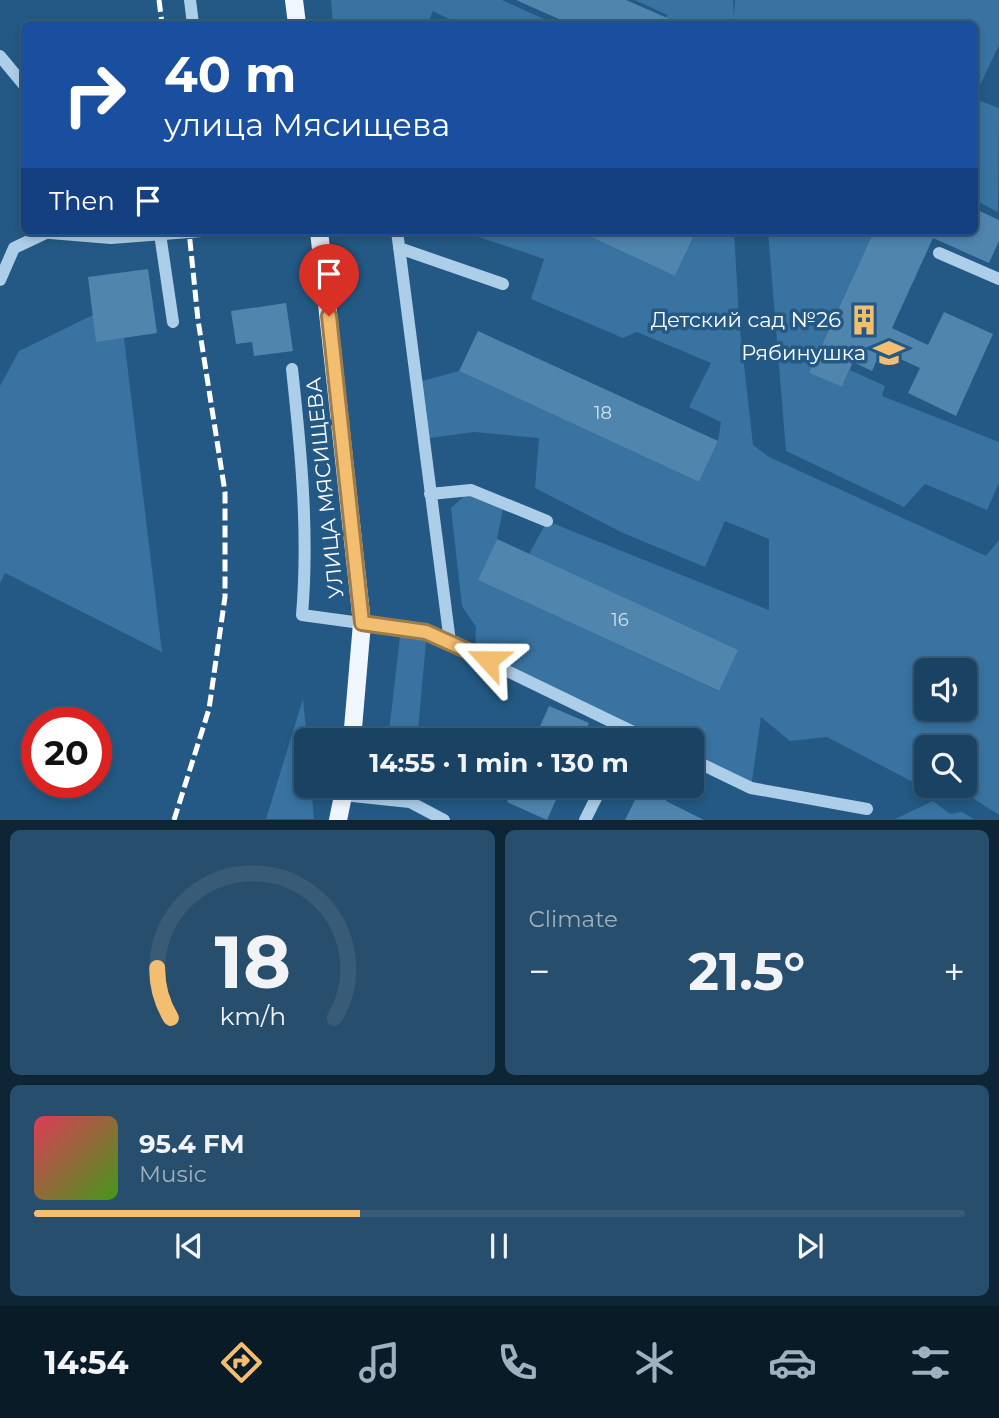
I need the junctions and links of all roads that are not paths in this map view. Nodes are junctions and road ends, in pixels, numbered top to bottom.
1 (190, 0) edge
2 (294, 0) edge
3 (193, 21) edge
4 (297, 21) edge
5 (0, 56) edge
6 (21, 81) edge
7 (43, 235) edge
8 (80, 235) edge
9 (148, 235) edge
10 (160, 235) edge
11 (319, 235) edge
12 (397, 235) edge
13 (399, 248) junction
14 (939, 253) dead end
15 (999, 279) edge
16 (0, 280) edge
17 (502, 284) dead end
18 (173, 322) dead end
19 (292, 369) dead end
20 (430, 494) junction
21 (547, 521) dead end
22 (362, 623) junction
23 (450, 642) junction
24 (353, 728) edge
25 (613, 728) edge
26 (704, 765) edge
27 (342, 798) edge
28 (388, 798) edge
29 (596, 798) edge
30 (867, 809) dead end
31 (338, 820) edge
32 (444, 820) edge
33 (585, 820) edge

1 - 3 street
2 - 4 main road
5 - 6 street
7 - 16 street
8 - 9 street
10 - 18 street
11 - 22 main road, УЛИЦА МЯСИЩЕВА
12 - 13 street
13 - 17 street
13 - 20 street
14 - 15 street
19 - 22 street
20 - 21 street
20 - 23 street
22 - 23 street
22 - 24 main road, УЛИЦА МЯСИЩЕВА
23 - 25 street
26 - 30 street
27 - 31 main road
28 - 32 street
29 - 33 street

